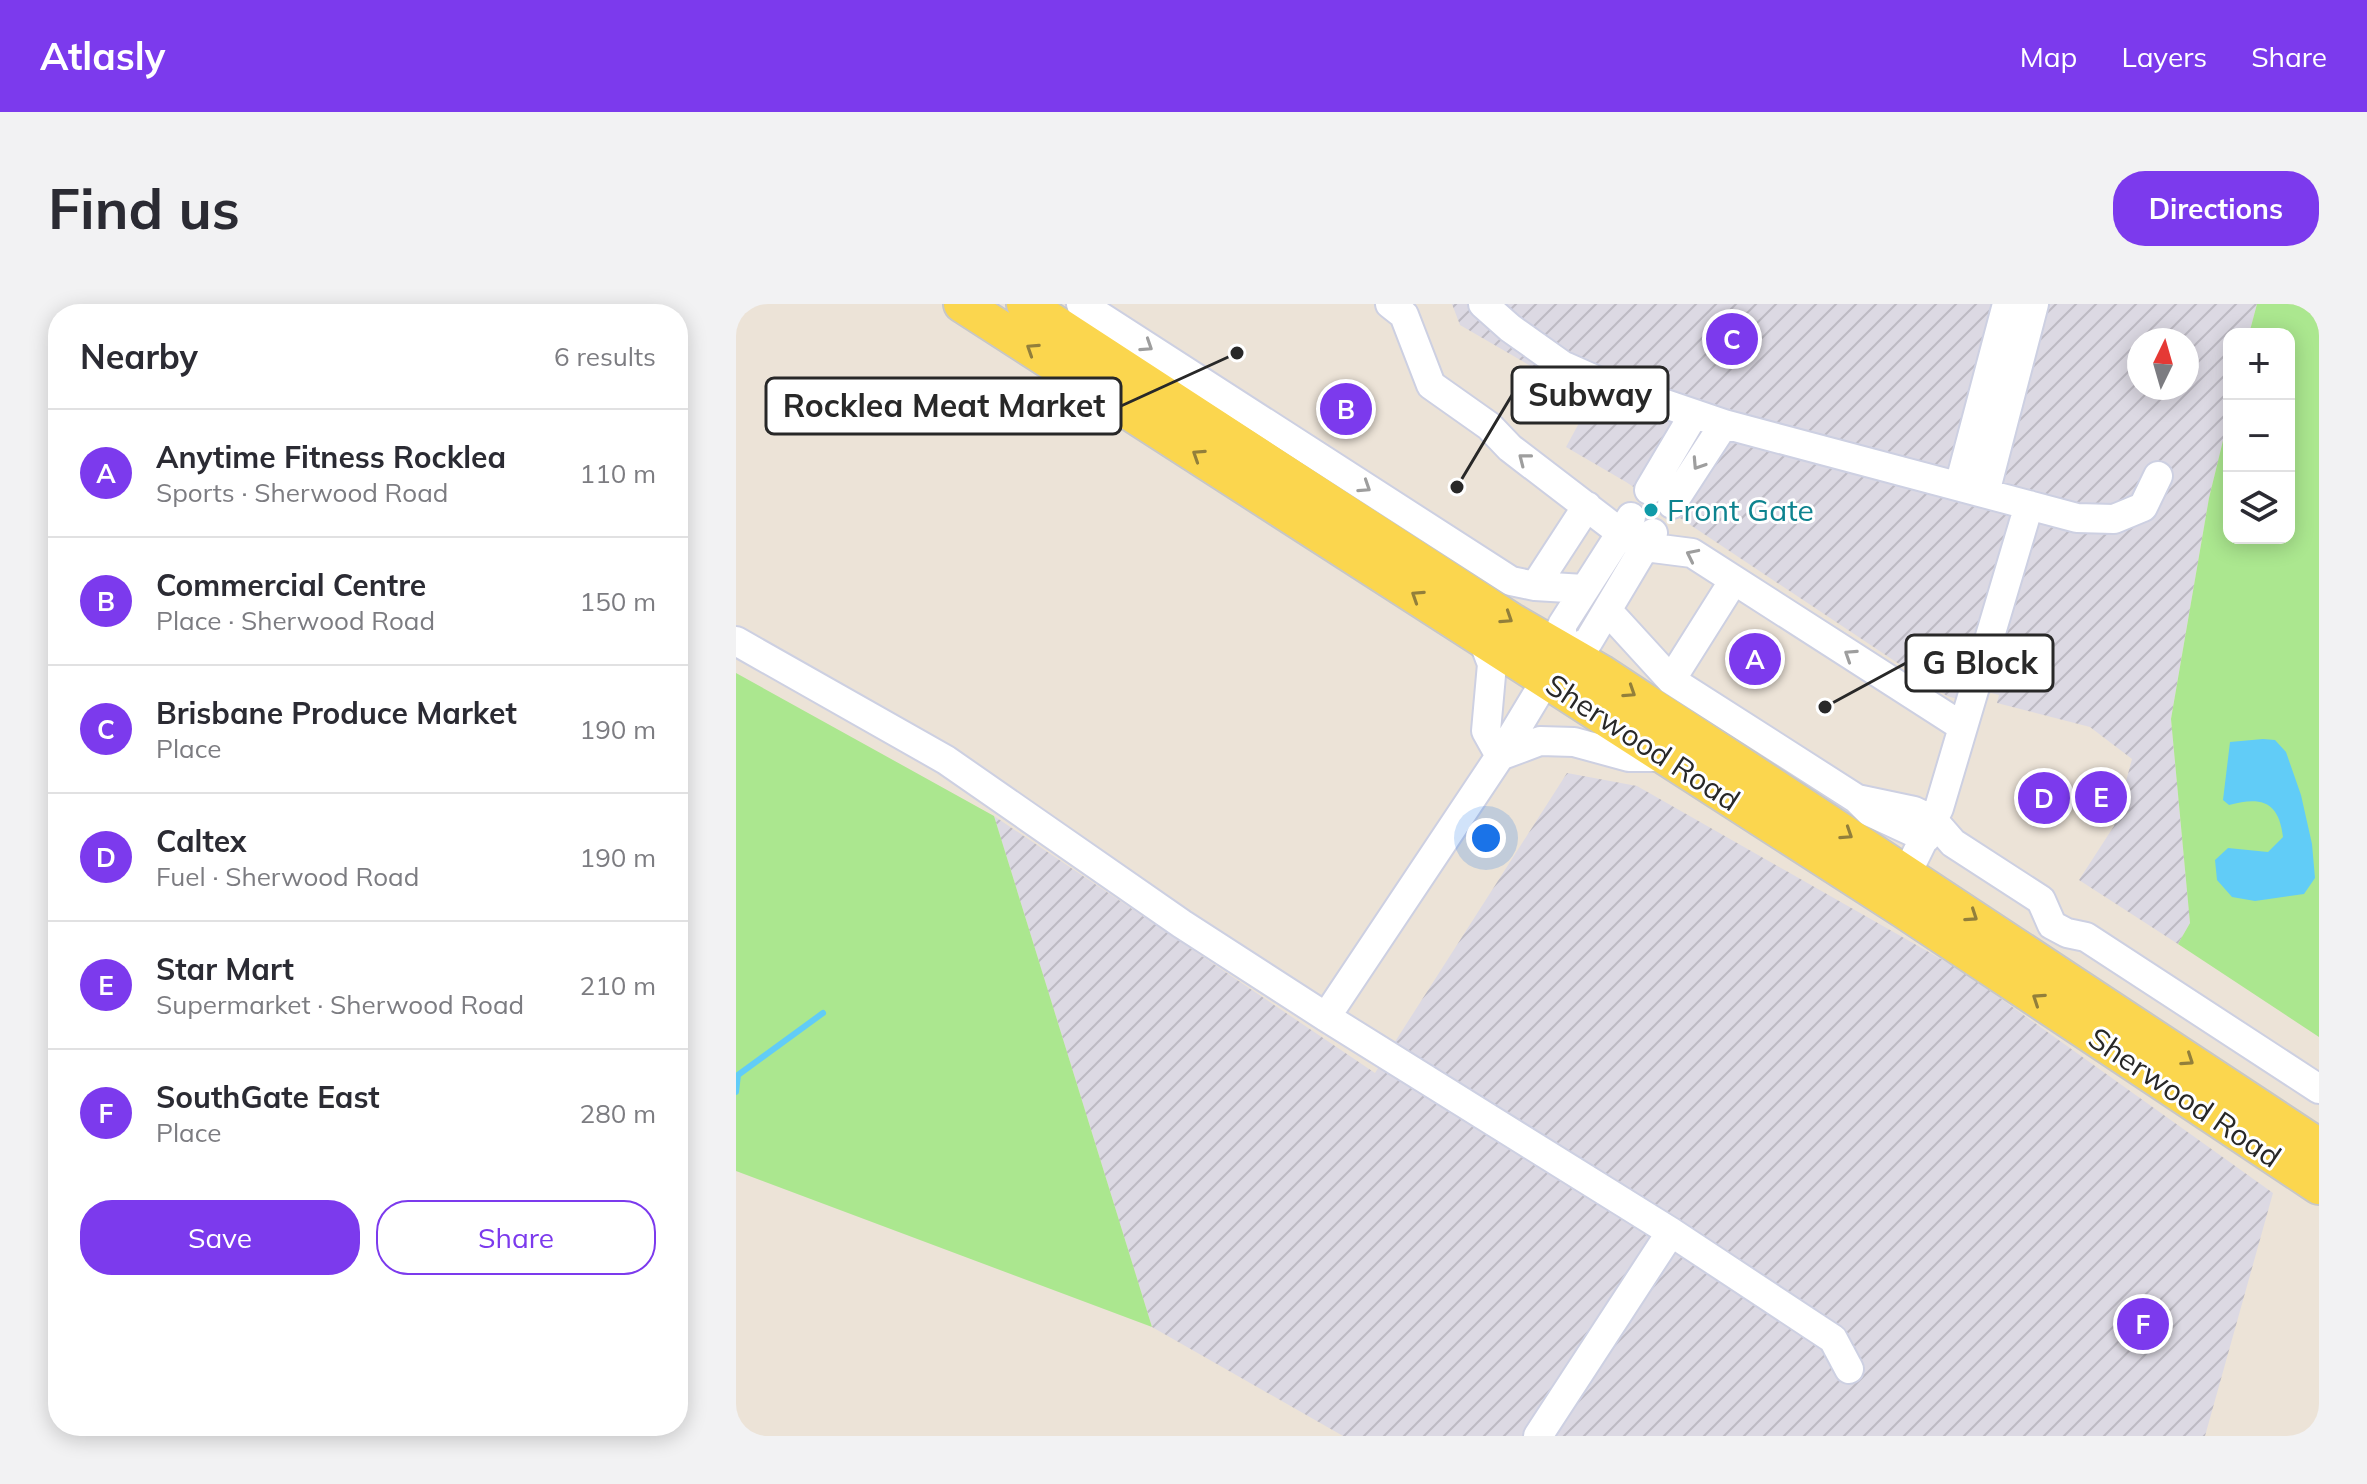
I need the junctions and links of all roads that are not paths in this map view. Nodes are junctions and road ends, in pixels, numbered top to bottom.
1 (962, 304) edge
2 (1025, 304) edge
3 (1081, 304) edge
4 (1390, 304) edge
5 (1483, 304) edge
6 (2007, 304) edge
7 (2034, 304) edge
8 (1694, 414) junction
9 (1724, 424) junction
10 (2158, 476) dead end
11 (1972, 490) junction
12 (2029, 505) junction
13 (1587, 506) junction
14 (1638, 532) junction
15 (1432, 550) junction
16 (1734, 580) junction
17 (1535, 586) junction
18 (1584, 589) junction
19 (1607, 610) junction
20 (1482, 638) junction
21 (736, 641) edge
22 (1554, 666) junction
23 (1671, 680) junction
24 (1967, 715) junction
25 (1500, 756) junction
26 (1665, 757) junction
27 (1930, 829) junction
28 (1907, 873) junction
29 (1904, 910) junction
30 (2052, 925) junction
31 (2052, 969) junction
32 (1326, 1017) junction
33 (2319, 1089) edge
34 (2319, 1147) edge
35 (2319, 1186) edge
36 (1671, 1232) junction
37 (1849, 1369) dead end
38 (1538, 1436) edge

20 -> 1 main road, Sherwood Road
2 - 15 main road, Sherwood Road
3 -> 15 street
13 -> 4 street
5 - 8 street
6 - 11 street
7 - 11 street
8 - 9 street
9 -> 8 street
9 - 11 street
10 - 12 street
11 - 12 street
12 - 24 street
13 - 14 street
13 - 17 street
16 -> 14 street
14 - 18 street
14 - 19 street
15 - 17 street
15 -> 22 main road, Sherwood Road
16 - 23 street
24 -> 16 street
17 - 18 street
18 - 22 street
19 - 22 street
19 - 23 street
20 - 22 main road, Sherwood Road
20 - 25 street
21 - 32 street
22 - 25 street
22 - 26 main road, Sherwood Road
22 -> 28 main road, Sherwood Road
23 - 27 street
24 - 27 street
25 - 26 street
25 - 32 street
26 - 29 main road, Sherwood Road
27 - 28 street
27 - 30 street
28 - 29 street
28 -> 31 main road, Sherwood Road
35 -> 29 main road, Sherwood Road
30 - 31 street
30 - 33 street
31 -> 34 main road, Sherwood Road
32 - 36 street
36 - 37 street
36 - 38 street

